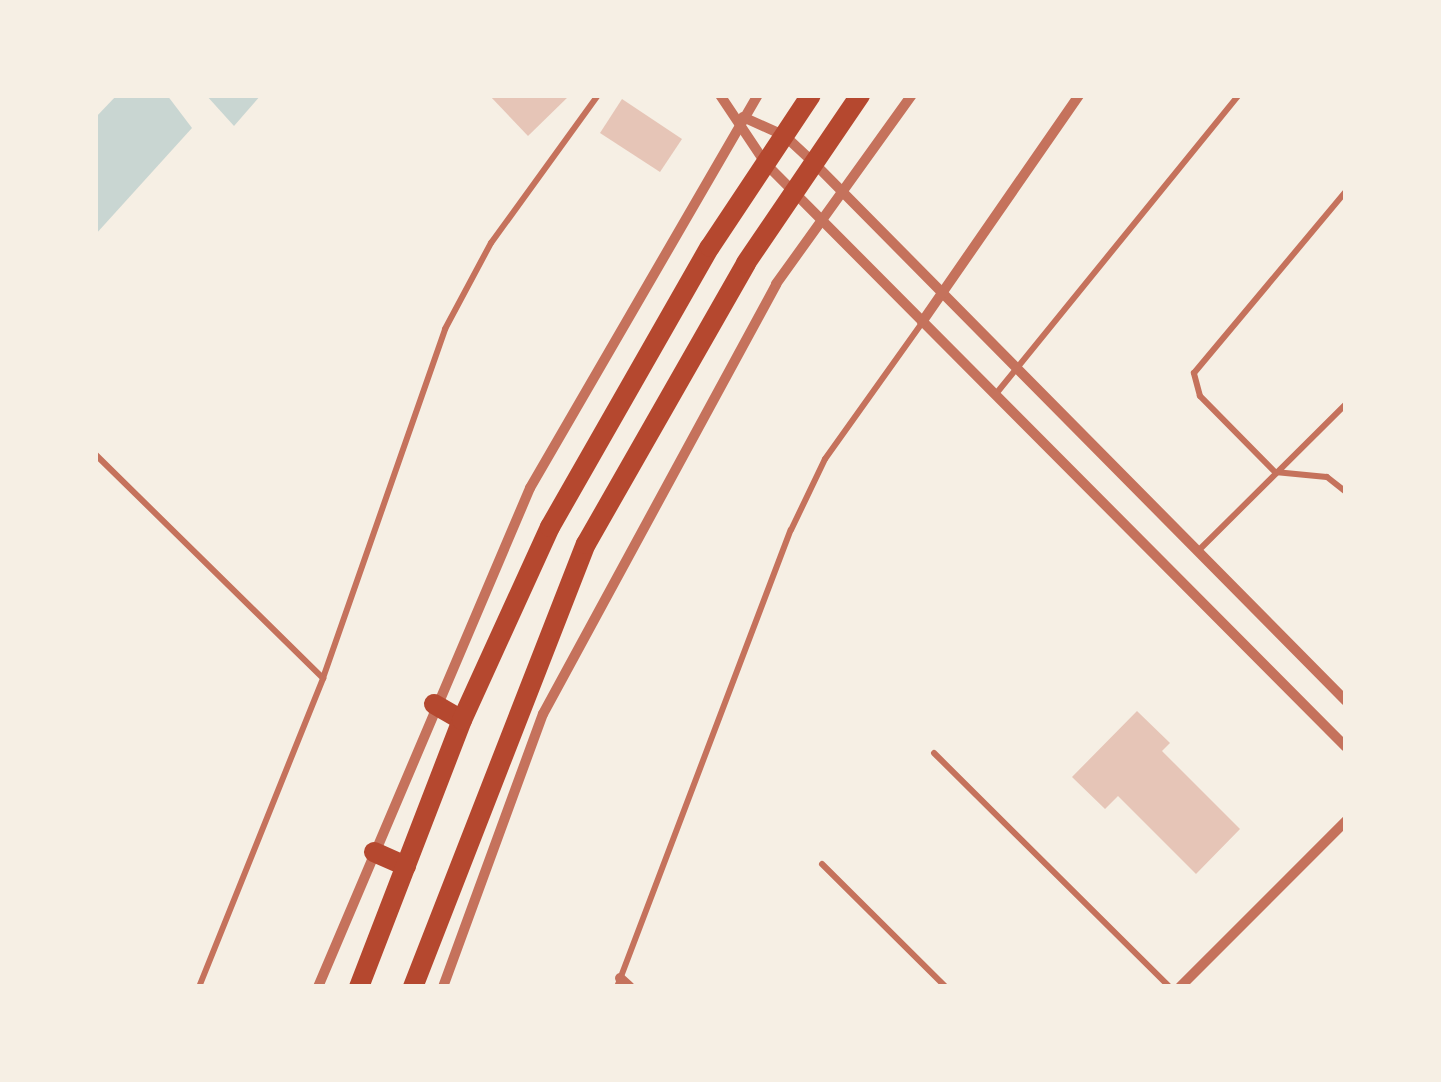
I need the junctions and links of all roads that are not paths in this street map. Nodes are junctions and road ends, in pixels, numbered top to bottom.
1 (598, 95) edge
2 (720, 95) edge
3 (758, 95) edge
4 (811, 95) edge
5 (860, 95) edge
6 (912, 95) edge
7 (1079, 95) edge
8 (1240, 95) edge
9 (743, 117) junction
10 (785, 136) junction
11 (812, 162) junction
12 (766, 164) junction
13 (840, 189) junction
14 (792, 192) junction
15 (1346, 192) edge
16 (820, 220) junction
17 (942, 293) junction
18 (922, 322) junction
19 (1018, 370) junction
20 (995, 394) junction
21 (1346, 404) edge
22 (95, 454) edge
23 (1276, 472) junction
24 (1346, 492) edge
25 (1198, 551) junction
26 (323, 678) junction
27 (1346, 700) edge
28 (434, 704) junction
29 (462, 720) junction
30 (1346, 747) edge
31 (934, 753) dead end
32 (1346, 821) edge
33 (374, 852) junction
34 (822, 864) dead end
35 (406, 866) junction
36 (619, 982) edge
37 (198, 987) edge
38 (318, 987) edge
39 (359, 987) edge
40 (413, 987) edge
41 (442, 987) edge
42 (630, 987) edge
43 (946, 987) edge
44 (1170, 987) edge
45 (1180, 987) edge

1 - 26 lane
2 - 9 street
3 - 9 street
4 - 10 main road
5 - 11 main road
6 - 13 street
7 - 17 street
8 - 19 lane
9 - 10 street
9 - 12 street
9 - 28 street
10 - 11 street
10 - 12 main road
11 - 13 street
11 - 14 main road
12 - 14 street
12 - 29 main road
13 - 16 street
13 - 17 street
14 - 16 street
14 - 40 main road
15 - 23 lane
16 - 18 street
16 - 41 street
17 - 18 street
17 - 19 street
18 - 20 street
18 - 36 lane
19 - 20 lane
19 - 25 street
20 - 30 street
21 - 23 lane
22 - 26 lane
23 - 24 lane
23 - 25 lane
25 - 27 street
26 - 37 lane
28 - 29 main road
28 - 33 street
29 - 35 main road
31 - 44 lane
32 - 45 street
33 - 35 main road
33 - 38 street
34 - 43 lane
35 - 39 main road
36 - 42 street

